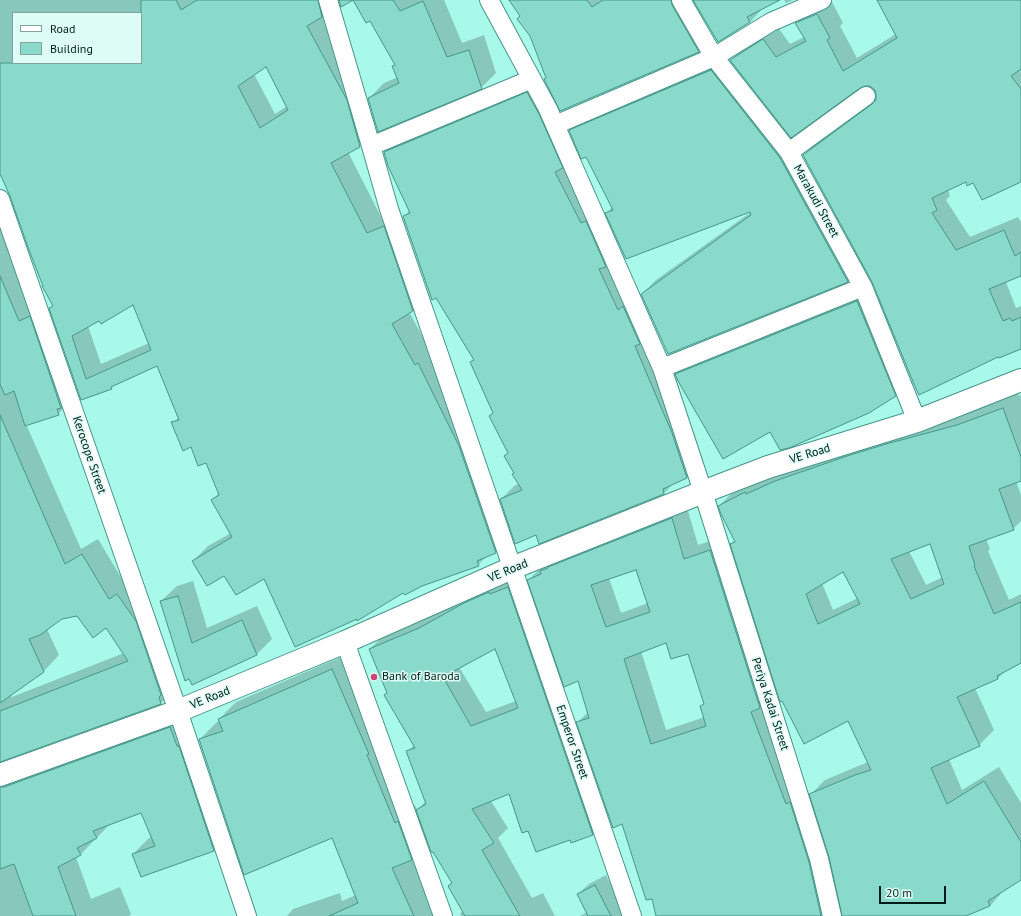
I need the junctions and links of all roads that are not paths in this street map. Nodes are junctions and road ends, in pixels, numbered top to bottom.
1 (328, 0) edge
2 (489, 0) edge
3 (681, 0) edge
4 (822, 0) edge
5 (714, 57) junction
6 (532, 79) junction
7 (866, 96) dead end
8 (555, 125) junction
9 (370, 146) junction
10 (789, 152) junction
11 (0, 199) edge
12 (863, 287) junction
13 (662, 368) junction
14 (1021, 380) edge
15 (917, 421) junction
16 (704, 493) junction
17 (512, 568) junction
18 (345, 642) junction
19 (178, 711) junction
20 (0, 775) edge
21 (247, 916) edge
22 (443, 916) edge
23 (632, 916) edge
24 (832, 916) edge

1 - 9 street, Emperor Street
2 - 6 street, Periya Kadai Street
3 - 5 street, Marakudi Street
4 - 5 street
5 - 8 street
5 - 10 street, Marakudi Street
6 - 8 street, Periya Kadai Street
6 - 9 street
7 - 10 street
8 - 13 street, Periya Kadai Street
9 - 17 street, Emperor Street
10 - 12 street, Marakudi Street
11 - 19 street, Kerocope Street
12 - 13 street
12 - 15 street, Marakudi Street
13 - 16 street, Periya Kadai Street
14 - 15 street, VE Road
15 - 16 street, VE Road
16 - 17 street, VE Road
16 - 24 street, Periya Kadai Street
17 - 18 street, VE Road
17 - 23 street, Emperor Street
18 - 19 street, VE Road
18 - 22 street
19 - 20 street, VE Road
19 - 21 street, Kerocope Street

